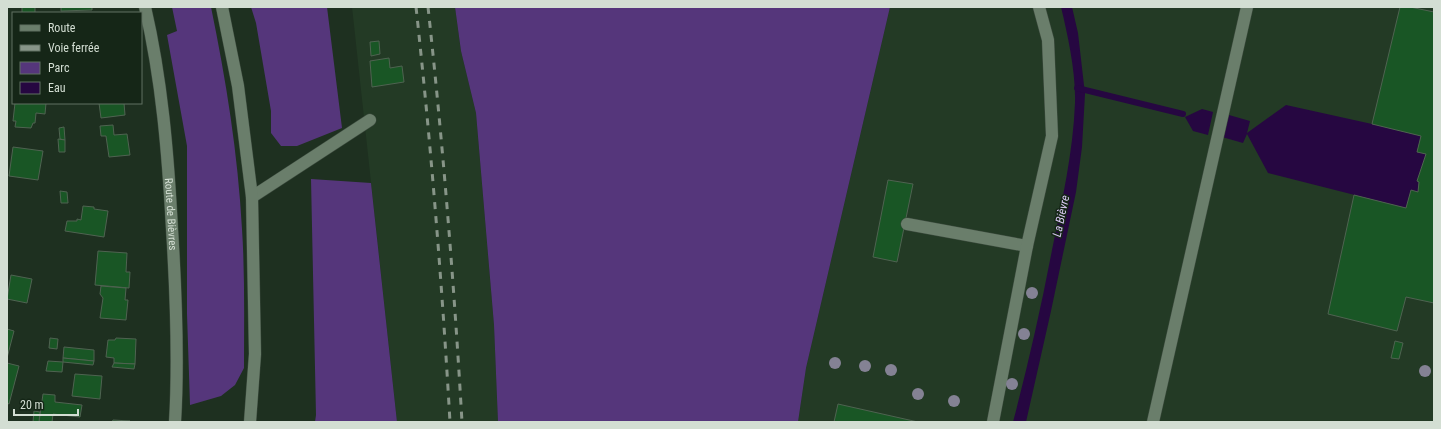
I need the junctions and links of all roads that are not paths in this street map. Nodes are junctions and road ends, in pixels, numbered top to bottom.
1 (146, 7) edge
2 (222, 7) edge
3 (1039, 7) edge
4 (1247, 7) edge
5 (370, 120) dead end
6 (252, 197) junction
7 (907, 224) dead end
8 (1027, 246) junction
9 (174, 422) edge
10 (250, 422) edge
11 (993, 422) edge
12 (1153, 422) edge

1 - 9 street, Route de Bièvres
2 - 6 street
3 - 8 street
4 - 12 street
5 - 6 street
6 - 10 street
7 - 8 street
8 - 11 street

